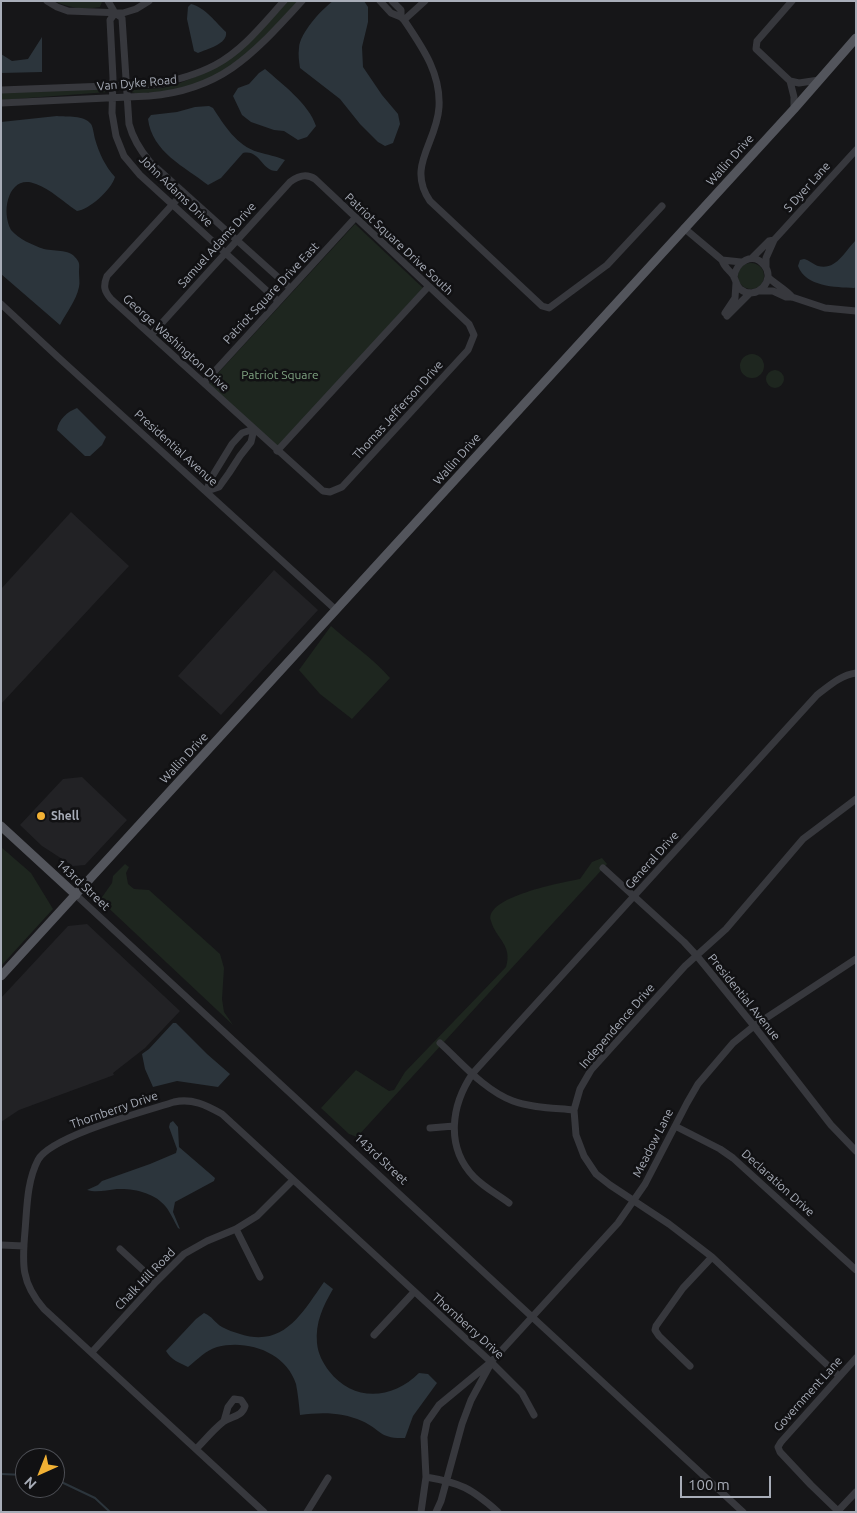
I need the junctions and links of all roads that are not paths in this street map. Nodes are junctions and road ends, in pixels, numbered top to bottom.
1 (47, 1) edge
2 (108, 1) edge
3 (149, 1) edge
4 (284, 1) edge
5 (302, 1) edge
6 (380, 1) edge
7 (392, 1) edge
8 (425, 1) edge
9 (790, 2) edge
10 (115, 12) junction
11 (402, 19) junction
12 (856, 38) edge
13 (819, 80) junction
14 (790, 81) junction
15 (112, 85) junction
16 (126, 86) junction
17 (1, 90) edge
18 (112, 97) junction
19 (127, 97) junction
20 (1, 103) edge
21 (794, 109) junction
22 (856, 150) edge
23 (304, 176) joint
24 (183, 192) junction
25 (172, 205) junction
26 (662, 206) dead end
27 (355, 218) junction
28 (684, 228) junction
29 (774, 240) junction
30 (237, 241) junction
31 (226, 254) junction
32 (752, 258) junction
33 (722, 260) junction
34 (741, 262) junction
35 (766, 267) junction
36 (768, 278) junction
37 (735, 280) junction
38 (428, 287) junction
39 (290, 288) junction
40 (759, 291) junction
41 (750, 292) junction
42 (792, 297) junction
43 (278, 301) junction
44 (1, 304) edge
45 (856, 311) edge
46 (151, 335) junction
47 (474, 335) joint
48 (204, 383) junction
49 (254, 430) junction
50 (277, 451) junction
51 (207, 491) junction
52 (330, 492) joint
53 (336, 610) junction
54 (856, 673) edge
55 (856, 799) edge
56 (1, 826) edge
57 (604, 868) dead end
58 (76, 895) junction
59 (634, 896) junction
60 (697, 956) junction
61 (856, 959) edge
62 (1, 976) edge
63 (754, 1026) junction
64 (440, 1043) dead end
65 (473, 1073) junction
66 (574, 1110) junction
67 (454, 1126) junction
68 (675, 1126) junction
69 (430, 1128) dead end
70 (856, 1151) edge
71 (294, 1180) junction
72 (634, 1201) junction
73 (509, 1203) dead end
74 (236, 1229) junction
75 (1, 1245) edge
76 (24, 1246) junction
77 (120, 1249) dead end
78 (712, 1257) junction
79 (856, 1270) edge
80 (260, 1277) dead end
81 (156, 1282) junction
82 (414, 1292) junction
83 (532, 1317) junction
84 (374, 1335) dead end
85 (92, 1352) junction
86 (856, 1358) edge
87 (491, 1362) junction
88 (690, 1366) dead end
89 (839, 1376) junction
90 (534, 1416) dead end
91 (224, 1421) dead end
92 (196, 1449) junction
93 (426, 1477) junction
94 (328, 1478) dead end
95 (446, 1480) junction
96 (856, 1492) edge
97 (838, 1511) edge
98 (264, 1512) edge
99 (307, 1512) edge
100 (421, 1512) edge
101 (436, 1512) edge
102 (498, 1512) edge
103 (743, 1512) edge

1 - 10 street
2 - 10 street, John Adams Drive
3 - 10 street
4 - 16 street, Van Dyke Road
5 - 19 street, Van Dyke Road
6 - 11 street
7 - 11 street
8 - 11 street
9 - 14 street
10 - 15 street, John Adams Drive
10 - 16 street, John Adams Drive
11 - 26 street
12 - 13 main road, Wallin Drive
13 - 14 street
13 - 21 main road, Wallin Drive
14 - 21 street
15 - 16 street, Van Dyke Road
15 - 17 street, Van Dyke Road
15 - 18 street, John Adams Drive
16 - 19 street, John Adams Drive
18 - 19 street, Van Dyke Road
18 - 20 street, Van Dyke Road
18 - 25 street, John Adams Drive
19 - 24 street, John Adams Drive
21 - 28 main road, Wallin Drive
22 - 29 street, S Dyer Lane
23 - 27 street, Patriot Square Drive South
23 - 30 street, Samuel Adams Drive
24 - 25 street, George Washington Drive
24 - 30 street, John Adams Drive
25 - 31 street, John Adams Drive
25 - 46 street, George Washington Drive
27 - 38 street, Patriot Square Drive South
27 - 39 street, Patriot Square Drive East
28 - 33 street
28 - 53 main road, Wallin Drive
29 - 32 street
29 - 35 street
30 - 31 street, Samuel Adams Drive
30 - 39 street, John Adams Drive
31 - 43 street, John Adams Drive
31 - 46 street, Samuel Adams Drive
32 - 34 street
32 - 35 street
33 - 34 street
33 - 37 street
34 - 37 street
35 - 36 street
36 - 40 street
36 - 42 street
37 - 41 street
37 - 41 street
38 - 47 street, Patriot Square Drive South
38 - 50 street
39 - 43 street, Patriot Square Drive East
40 - 41 street
40 - 42 street
42 - 45 street
43 - 48 street, Patriot Square Drive East
44 - 51 street, Presidential Avenue
46 - 48 street, George Washington Drive
47 - 52 street, Thomas Jefferson Drive
48 - 49 street, George Washington Drive
49 - 50 street, George Washington Drive
49 - 51 street
49 - 51 street
50 - 52 street, George Washington Drive
51 - 53 street, Presidential Avenue
53 - 58 main road, Wallin Drive
54 - 59 street, General Drive
55 - 60 street, Independence Drive
56 - 58 main road, 143rd Street
57 - 59 street, Presidential Avenue
58 - 62 main road, Wallin Drive
58 - 83 street, 143rd Street
59 - 60 street, Presidential Avenue
59 - 65 street, General Drive
60 - 63 street, Presidential Avenue
60 - 66 street, Independence Drive
61 - 63 street, Meadow Lane
63 - 68 street, Meadow Lane
63 - 70 street, Presidential Avenue
64 - 65 street
65 - 66 street
65 - 67 street, General Drive
66 - 72 street, Independence Drive
67 - 69 street
67 - 73 street, General Drive
68 - 72 street, Meadow Lane
68 - 79 street, Declaration Drive
71 - 74 street, Chalk Hill Road
71 - 76 street, Thornberry Drive
71 - 82 street, Thornberry Drive
72 - 78 street, Independence Drive
72 - 83 street, Meadow Lane
74 - 80 street
74 - 81 street, Chalk Hill Road
75 - 76 street
76 - 85 street, Thornberry Drive
77 - 81 street
78 - 88 street
78 - 89 street, Independence Drive
81 - 85 street, Chalk Hill Road
82 - 84 street
82 - 87 street, Thornberry Drive
83 - 87 street, Meadow Lane
83 - 103 street, 143rd Street
85 - 92 street, Thornberry Drive
86 - 89 street, Government Lane
87 - 90 street, Thornberry Drive
87 - 93 street, Meadow Lane
87 - 95 street, Meadow Lane
89 - 97 street, Government Lane
91 - 92 street
92 - 98 street, Thornberry Drive
93 - 95 street
93 - 100 street, Meadow Lane
94 - 99 street
95 - 101 street, Meadow Lane
95 - 102 street
96 - 97 street

